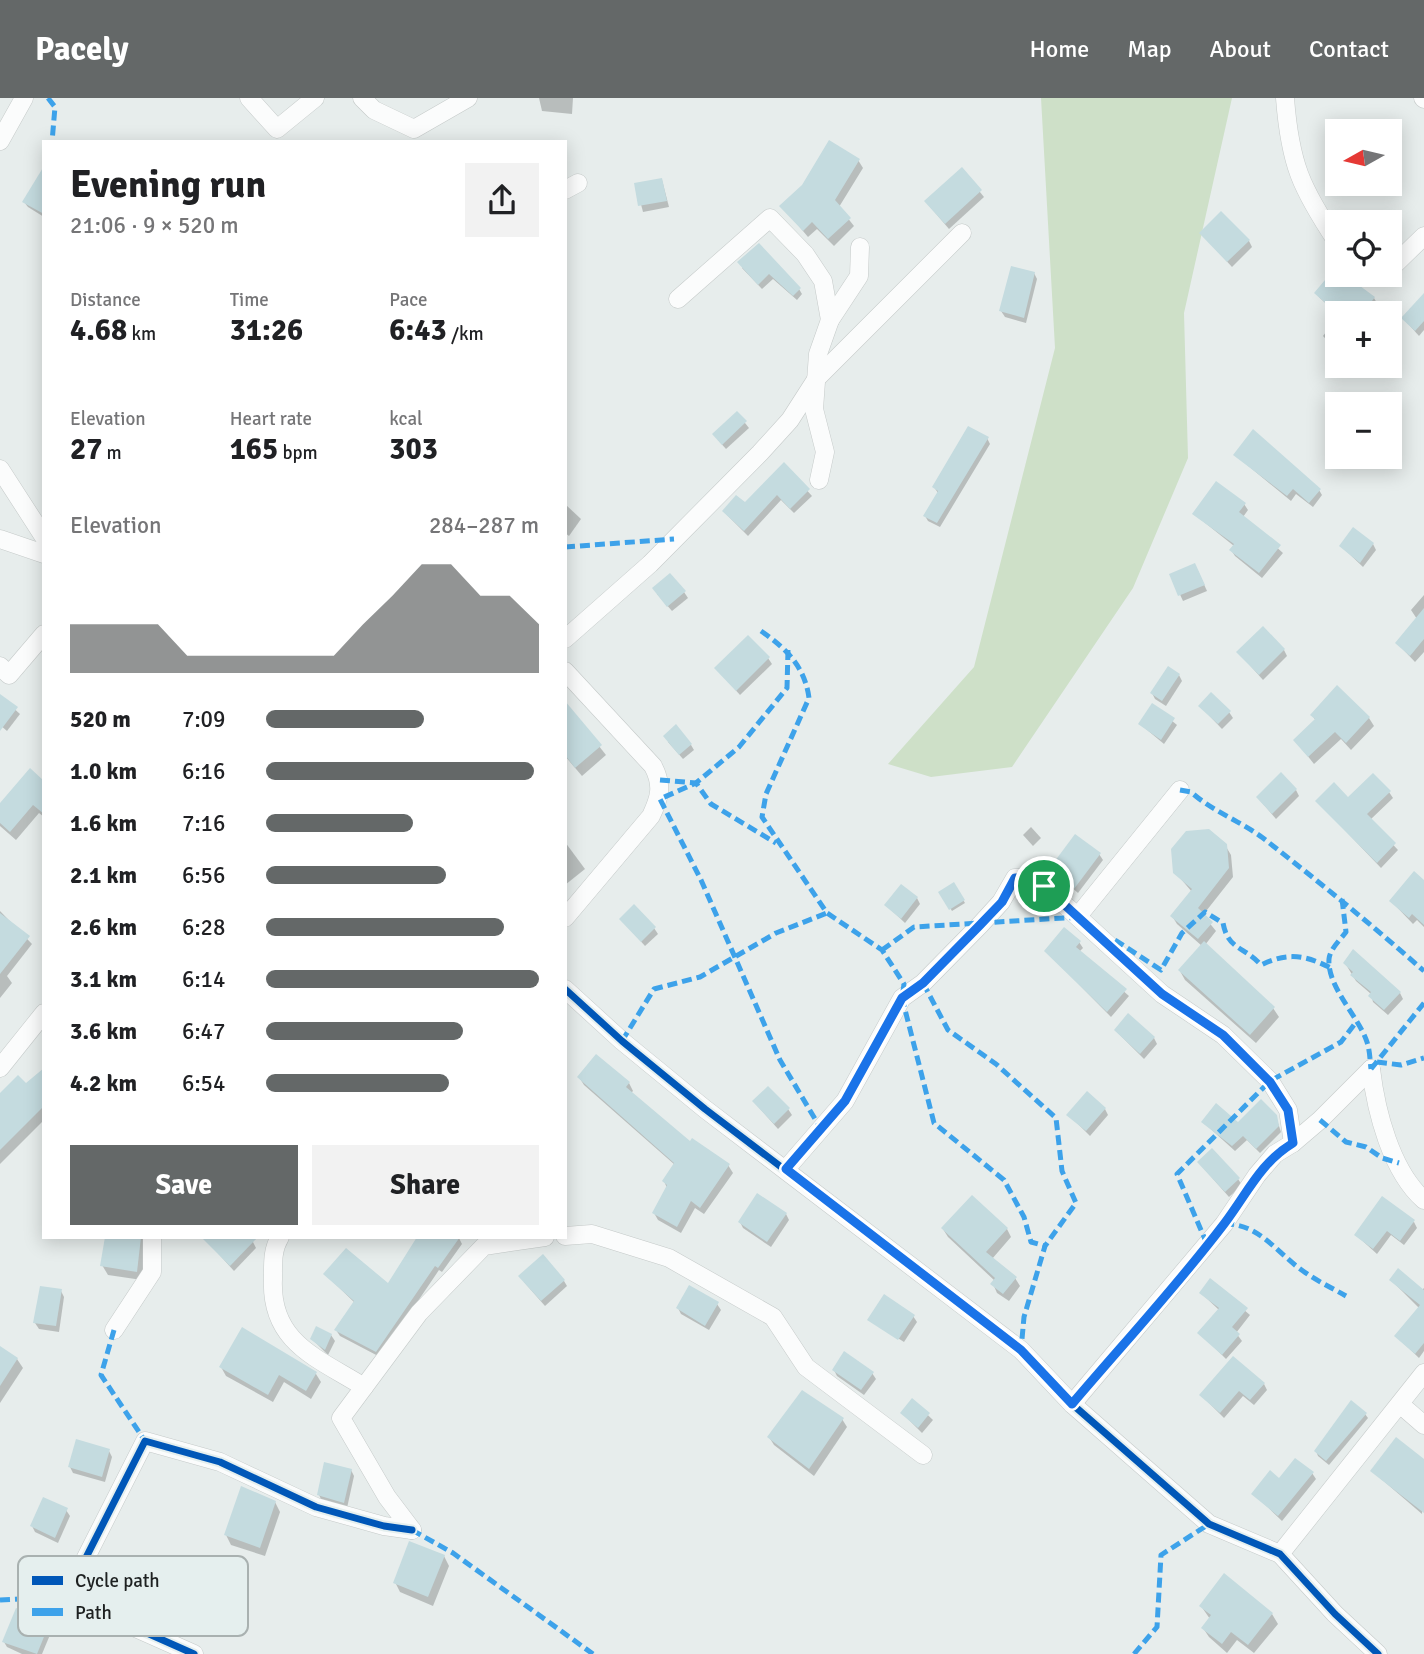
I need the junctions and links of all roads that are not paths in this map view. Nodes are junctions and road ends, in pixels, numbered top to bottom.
1 (24, 98) edge
2 (249, 98) edge
3 (257, 98) edge
4 (315, 98) edge
5 (362, 98) edge
6 (468, 98) edge
7 (1285, 98) edge
8 (275, 137) edge
9 (0, 141) edge
10 (1325, 224) edge
11 (961, 233) dead end
12 (1424, 236) edge
13 (860, 247) dead end
14 (1402, 257) edge
15 (678, 299) dead end
16 (830, 320) junction
17 (817, 378) junction
18 (0, 468) edge
19 (819, 480) dead end
20 (42, 534) edge
21 (0, 539) edge
22 (42, 553) edge
23 (42, 636) edge
24 (567, 637) edge
25 (0, 666) edge
26 (567, 673) edge
27 (1180, 790) dead end
28 (567, 916) edge
29 (1078, 916) junction
30 (567, 991) edge
31 (42, 1016) edge
32 (0, 1068) edge
33 (1293, 1143) junction
34 (786, 1169) junction
35 (1424, 1200) edge
36 (567, 1236) edge
37 (152, 1239) edge
38 (279, 1239) edge
39 (531, 1239) edge
40 (114, 1329) dead end
41 (1424, 1373) edge
42 (364, 1387) junction
43 (1072, 1404) junction
44 (1401, 1405) junction
45 (1424, 1425) edge
46 (923, 1455) dead end
47 (1280, 1554) junction
48 (86, 1556) edge
49 (153, 1636) edge
50 (194, 1654) edge
51 (1378, 1654) edge

1 - 9 street
2 - 8 street
3 - 8 street
4 - 8 street
5 - 6 street
7 - 10 street
11 - 17 street
12 - 14 street
13 - 16 street
15 - 16 street
16 - 17 street
17 - 19 street
17 - 24 street
18 - 20 street
21 - 22 street
23 - 25 street
26 - 28 street
27 - 29 street
29 - 33 street
29 - 34 street
30 - 34 street
31 - 32 street
33 - 35 street
33 - 43 street
34 - 43 street
36 - 46 street
37 - 40 street
38 - 42 street
39 - 42 street
41 - 44 street
42 - 48 street
43 - 47 street
44 - 45 street
44 - 47 street
47 - 51 street
49 - 50 street

